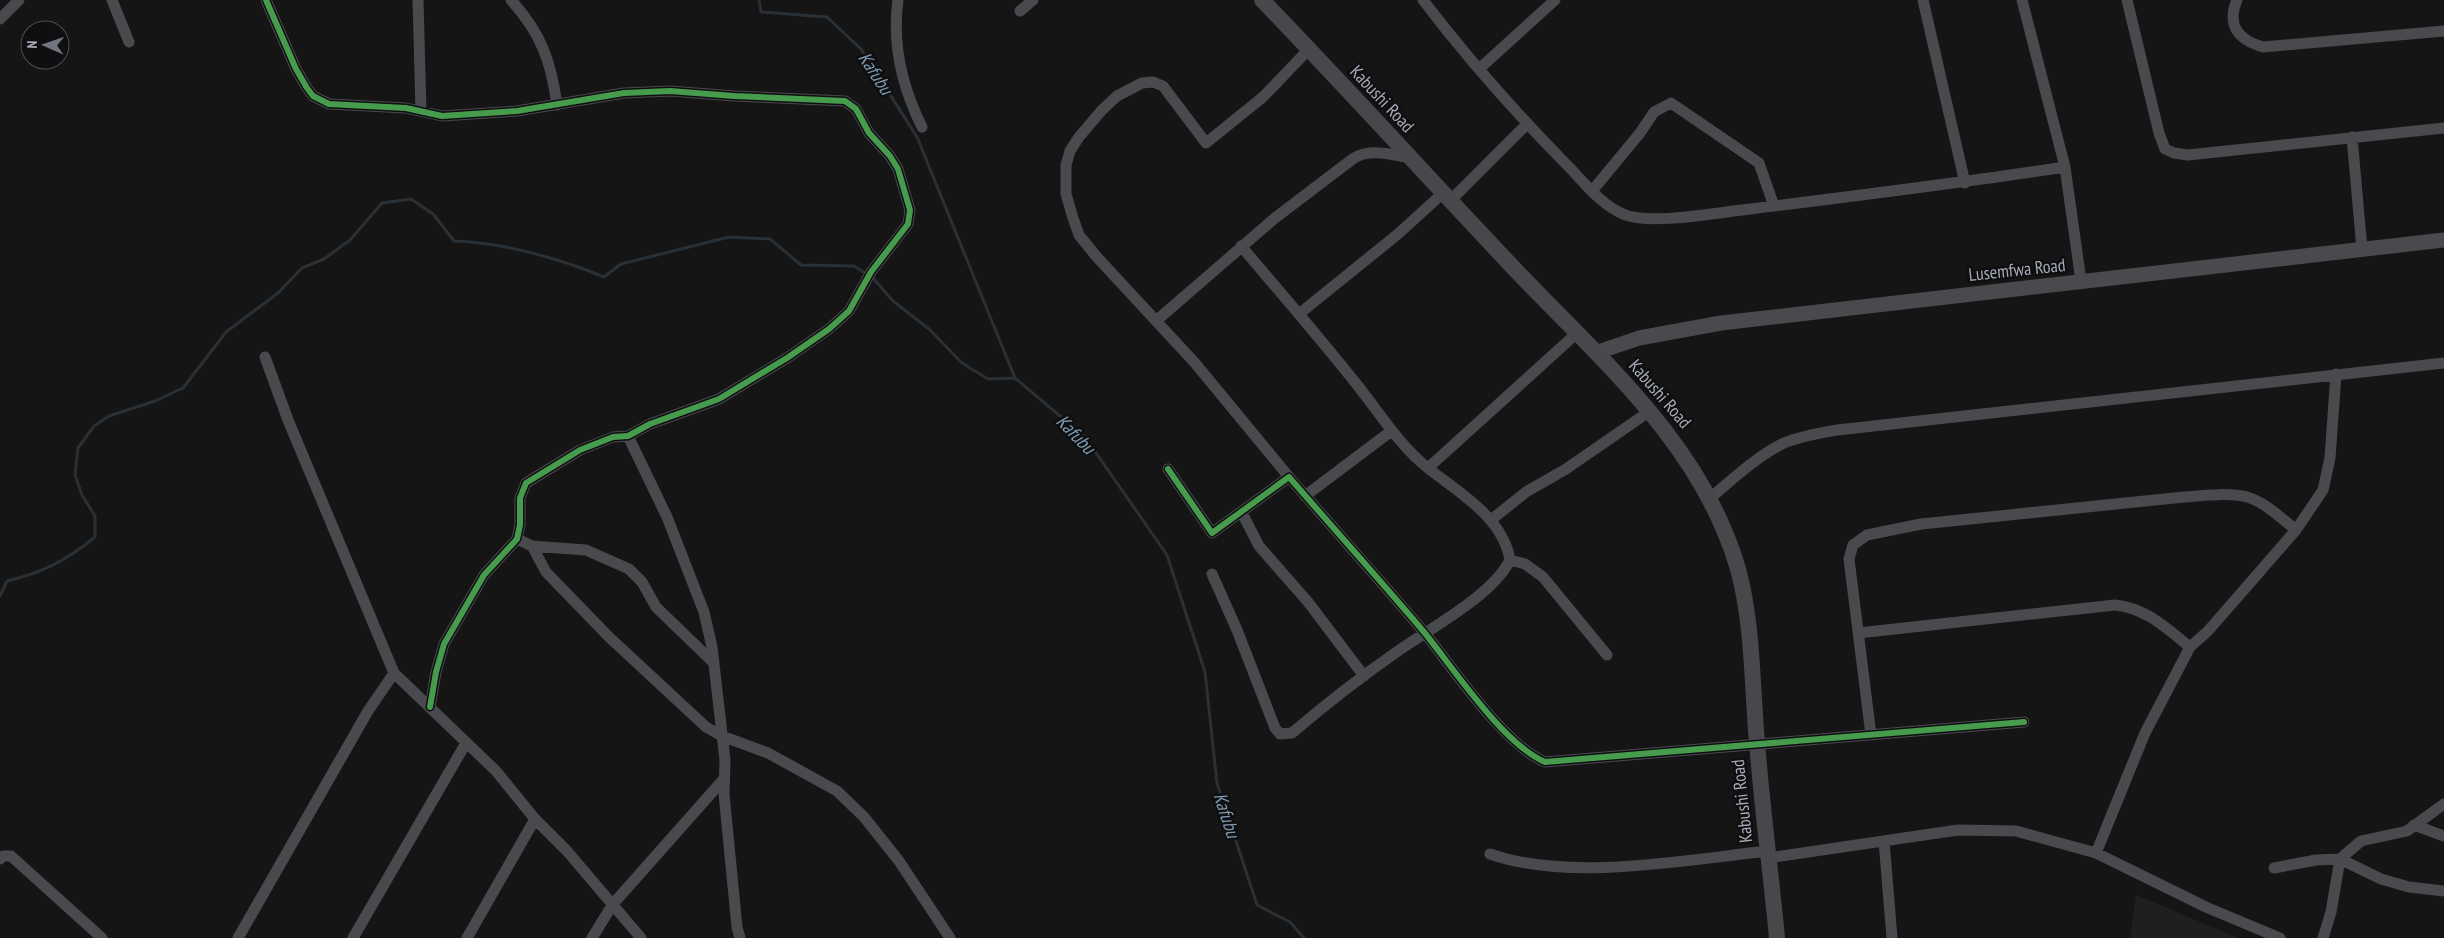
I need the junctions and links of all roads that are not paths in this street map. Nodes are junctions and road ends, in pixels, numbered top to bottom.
1 (19, 0) edge
2 (112, 0) edge
3 (266, 0) edge
4 (418, 0) edge
5 (510, 0) edge
6 (898, 0) edge
7 (1033, 0) edge
8 (1262, 0) edge
9 (1423, 0) edge
10 (1555, 0) edge
11 (1923, 0) edge
12 (2022, 0) edge
13 (2127, 0) edge
14 (2237, 0) edge
15 (1020, 11) dead end
16 (0, 19) edge
17 (2444, 31) edge
18 (129, 42) dead end
19 (1309, 49) junction
20 (1479, 69) junction
21 (557, 105) junction
22 (421, 111) junction
23 (1527, 124) junction
24 (922, 127) dead end
25 (2444, 128) edge
26 (2352, 137) junction
27 (1411, 158) junction
28 (2065, 167) junction
29 (1965, 183) junction
30 (1592, 190) junction
31 (1447, 196) junction
32 (1774, 206) junction
33 (2444, 240) edge
34 (1241, 246) junction
35 (2362, 249) junction
36 (2081, 281) junction
37 (1299, 314) junction
38 (1156, 321) junction
39 (1577, 333) junction
40 (1598, 352) junction
41 (264, 357) dead end
42 (2444, 363) edge
43 (2336, 374) junction
44 (1650, 411) junction
45 (1390, 432) junction
46 (628, 436) junction
47 (1428, 468) junction
48 (1168, 469) dead end
49 (1288, 477) junction
50 (1305, 496) junction
51 (1709, 499) junction
52 (1242, 513) junction
53 (1491, 520) junction
54 (2296, 530) junction
55 (516, 539) junction
56 (532, 546) junction
57 (1510, 560) junction
58 (1212, 574) dead end
59 (1858, 633) junction
60 (1425, 634) junction
61 (2190, 647) junction
62 (1608, 655) dead end
63 (714, 663) junction
64 (394, 673) junction
65 (1364, 676) junction
66 (430, 707) junction
67 (2024, 722) dead end
68 (1871, 735) junction
69 (722, 736) junction
70 (466, 743) junction
71 (1757, 745) junction
72 (723, 780) junction
73 (2444, 804) edge
74 (535, 819) junction
75 (2414, 825) junction
76 (2444, 836) edge
77 (1884, 841) junction
78 (2096, 853) junction
79 (1490, 854) dead end
80 (1768, 855) junction
81 (0, 858) edge
82 (2340, 859) junction
83 (2274, 868) dead end
84 (2444, 891) edge
85 (613, 904) junction
86 (102, 938) edge
87 (238, 938) edge
88 (353, 938) edge
89 (467, 938) edge
90 (592, 938) edge
91 (641, 938) edge
92 (740, 938) edge
93 (950, 938) edge
94 (1777, 938) edge
95 (1892, 938) edge
96 (2280, 938) edge
97 (2323, 938) edge

1 - 16 street
2 - 18 street
3 - 22 street
4 - 22 street
5 - 21 street
6 - 24 street
7 - 15 street
8 - 19 main road, Kabushi Road
9 - 20 street
10 - 20 street
11 - 29 street
12 - 28 street
13 - 26 street
14 - 17 street
19 - 27 main road, Kabushi Road
19 - 38 street
20 - 23 street
21 - 22 street
21 - 46 street
23 - 30 street
23 - 31 street
25 - 26 street
26 - 35 street
27 - 31 main road, Kabushi Road
27 - 34 street
28 - 29 street
28 - 36 street
29 - 32 street
30 - 32 street
30 - 32 street
31 - 37 street
31 - 39 main road, Kabushi Road
33 - 35 street, Lusemfwa Road
34 - 37 street
34 - 38 street
35 - 36 street, Lusemfwa Road
36 - 40 street, Lusemfwa Road
37 - 45 street
38 - 49 street
39 - 40 main road, Kabushi Road
39 - 47 street
40 - 44 main road, Kabushi Road
41 - 64 street
42 - 43 street
43 - 51 street
43 - 54 street
44 - 51 main road, Kabushi Road
44 - 53 street
45 - 47 street
45 - 50 street
46 - 55 street
46 - 63 street
47 - 53 street
48 - 52 street
49 - 50 street
49 - 52 street
50 - 60 street
51 - 71 main road, Kabushi Road
52 - 65 street
53 - 57 street
54 - 59 street
54 - 61 street
55 - 56 street
55 - 66 street
56 - 63 street
56 - 69 street
57 - 60 street
57 - 62 street
58 - 65 street
59 - 61 street
59 - 68 street
60 - 65 street
60 - 71 street
61 - 78 street
63 - 69 street
64 - 66 street
64 - 87 street
66 - 70 street
67 - 68 street
68 - 71 street
69 - 72 street
69 - 93 street
70 - 74 street
70 - 88 street
71 - 80 main road, Kabushi Road
72 - 85 street
72 - 92 street
73 - 75 street
74 - 85 street
74 - 89 street
75 - 76 street
75 - 82 street
77 - 78 street
77 - 80 street
77 - 95 street
78 - 96 street
79 - 80 street
80 - 94 main road, Kabushi Road
81 - 86 street
82 - 83 street
82 - 84 street
82 - 97 street
85 - 90 street
85 - 91 street

